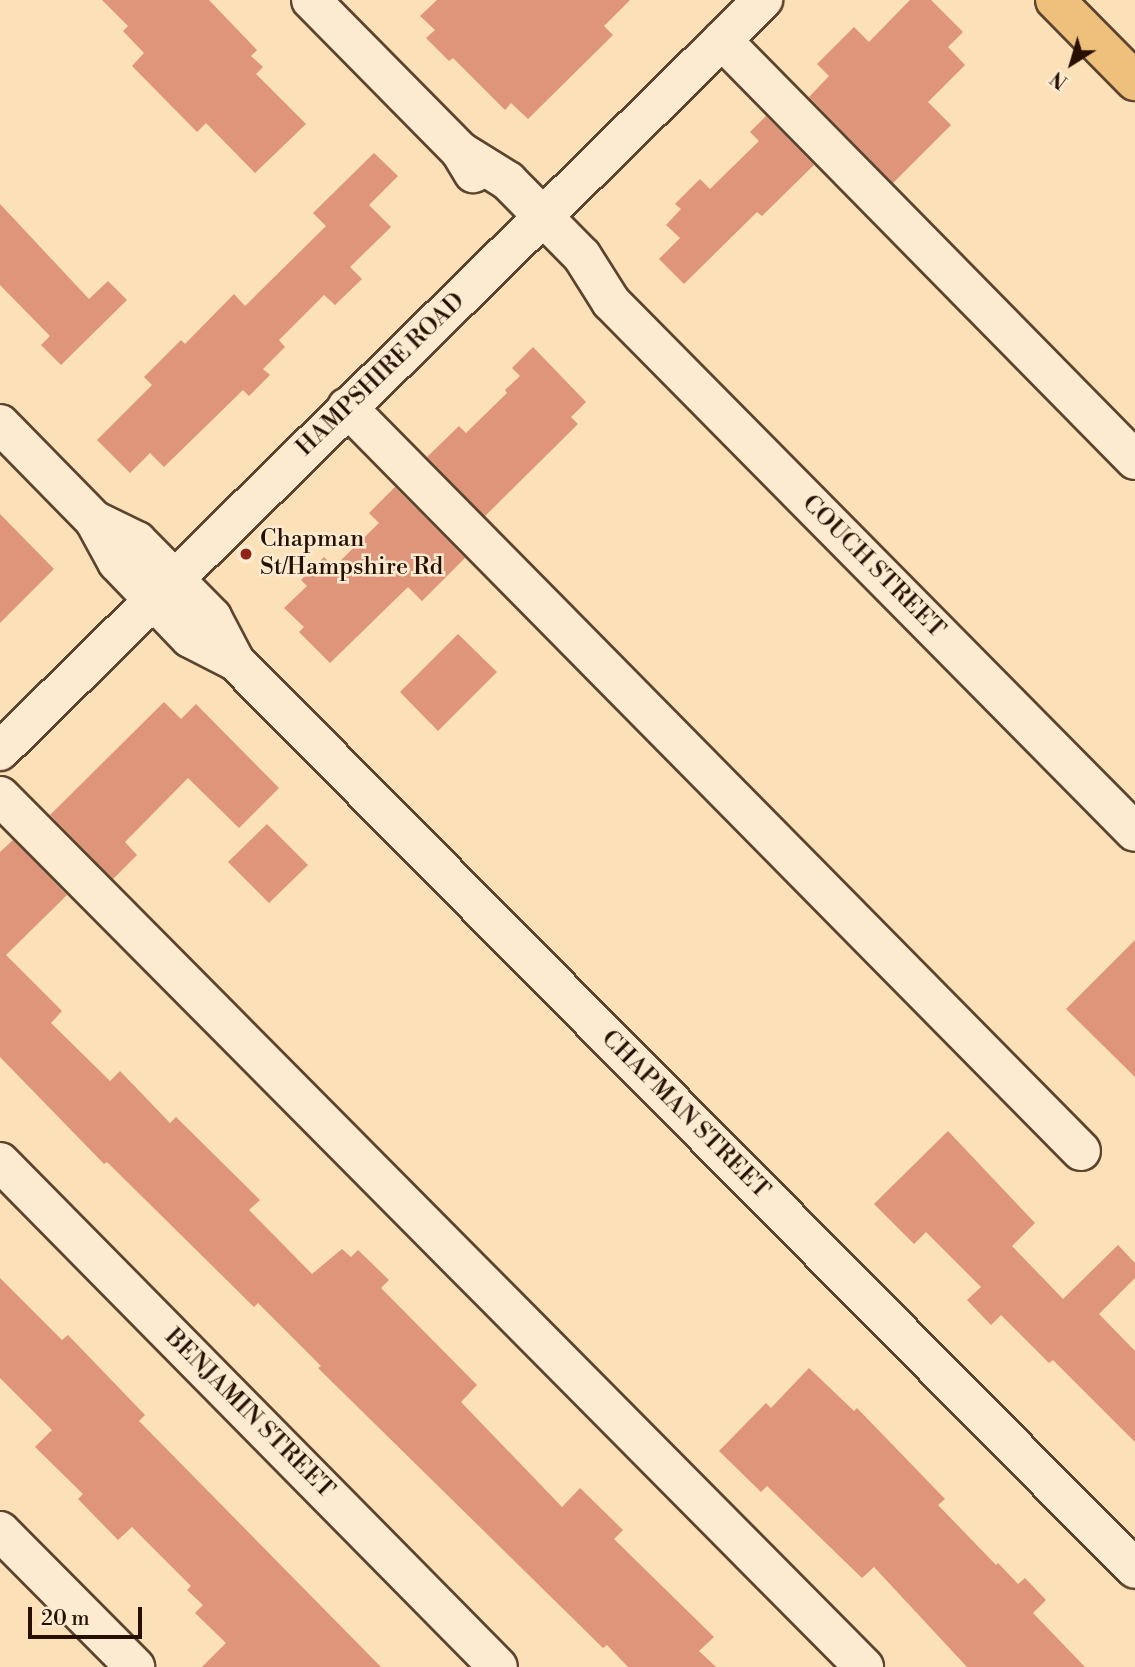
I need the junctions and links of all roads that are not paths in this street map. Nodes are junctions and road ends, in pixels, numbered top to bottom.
1 (311, 0) edge
2 (763, 0) edge
3 (1055, 0) edge
4 (722, 40) junction
5 (1135, 82) edge
6 (534, 225) junction
7 (347, 407) junction
8 (0, 424) edge
9 (1135, 460) edge
10 (163, 589) junction
11 (0, 751) edge
12 (0, 796) edge
13 (1135, 832) edge
14 (1081, 1151) dead end
15 (0, 1161) edge
16 (0, 1531) edge
17 (1135, 1569) edge
18 (135, 1667) edge
19 (498, 1667) edge
20 (864, 1667) edge

1 - 6 street, COUCH STREET
2 - 4 street, HAMPSHIRE ROAD
3 - 5 main road
4 - 6 street, HAMPSHIRE ROAD
4 - 9 street
6 - 7 street, HAMPSHIRE ROAD
6 - 13 street, COUCH STREET
7 - 10 street, HAMPSHIRE ROAD
7 - 14 street
8 - 10 street, CHAPMAN STREET
10 - 11 street, HAMPSHIRE ROAD
10 - 17 street, CHAPMAN STREET
12 - 20 street
15 - 19 street, BENJAMIN STREET
16 - 18 street

